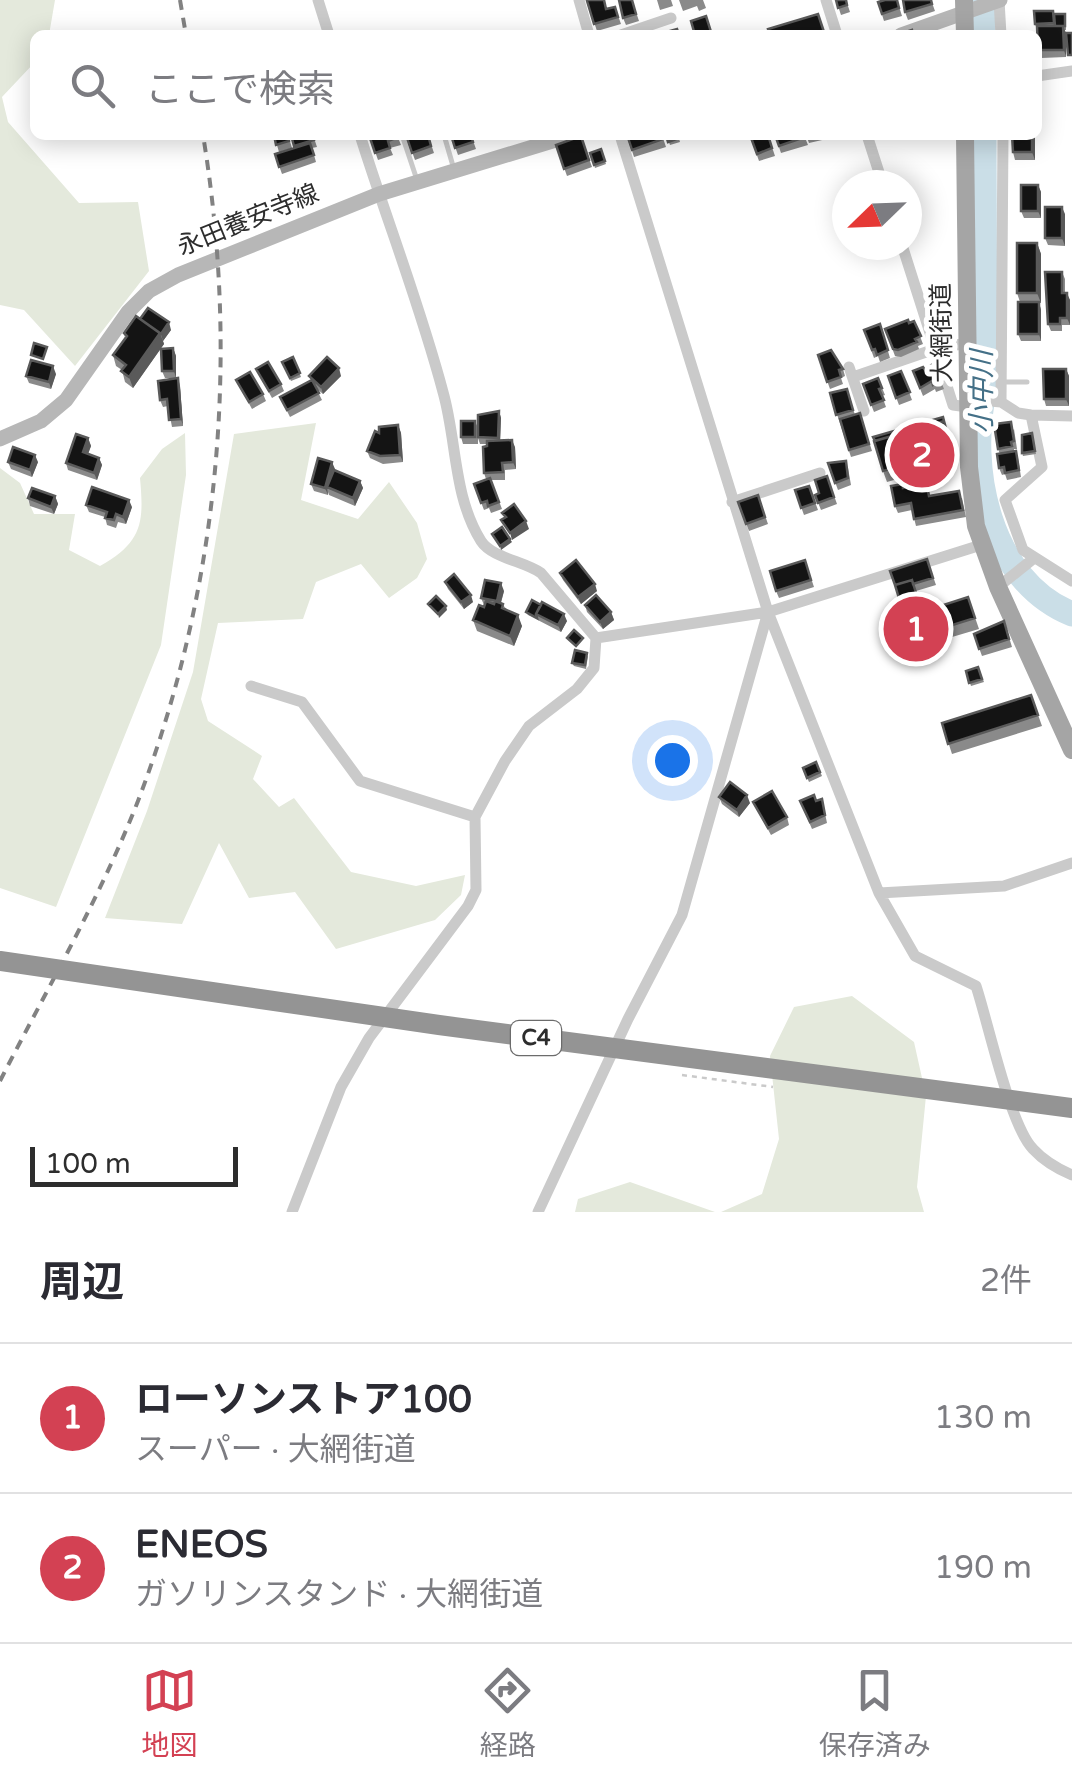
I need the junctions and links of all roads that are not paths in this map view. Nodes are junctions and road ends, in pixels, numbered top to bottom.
1 (318, 0) edge
2 (579, 0) edge
3 (826, 0) edge
4 (1000, 0) edge
5 (964, 6) edge
6 (671, 18) dead end
7 (327, 30) edge
8 (588, 30) edge
9 (635, 30) edge
10 (835, 30) edge
11 (912, 30) edge
12 (1001, 30) edge
13 (1072, 71) edge
14 (1042, 75) edge
15 (362, 140) edge
16 (404, 140) edge
17 (446, 140) edge
18 (556, 140) edge
19 (622, 140) edge
20 (869, 140) edge
21 (966, 140) edge
22 (1002, 140) edge
23 (878, 170) edge
24 (455, 171) junction
25 (417, 182) junction
26 (379, 194) junction
27 (907, 260) edge
28 (967, 343) junction
29 (936, 349) junction
30 (1001, 382) junction
31 (1027, 382) dead end
32 (1001, 402) junction
33 (968, 403) junction
34 (864, 411) edge
35 (1031, 415) junction
36 (1072, 416) edge
37 (0, 440) edge
38 (820, 473) dead end
39 (732, 502) junction
40 (981, 545) junction
41 (1033, 559) junction
42 (1072, 581) edge
43 (998, 587) junction
44 (768, 612) junction
45 (596, 638) junction
46 (251, 686) dead end
47 (1072, 750) edge
48 (475, 817) junction
49 (1072, 863) edge
50 (880, 893) junction
51 (0, 960) edge
52 (1072, 1108) edge
53 (1072, 1176) edge
54 (292, 1212) edge
55 (538, 1212) edge

1 - 7 street
2 - 8 street
3 - 10 street
4 - 5 street
4 - 12 street
5 - 11 street
6 - 9 street
13 - 14 street
15 - 26 street
16 - 25 lane
17 - 24 lane
18 - 24 street, 永田養安寺線
19 - 39 street
20 - 23 street
21 - 28 main road, 大網街道
22 - 30 street
24 - 25 street, 永田養安寺線
25 - 26 street, 永田養安寺線
26 - 37 street, 永田養安寺線
26 - 45 street
27 - 29 street
28 - 29 street
28 - 33 main road, 大網街道
29 - 33 street
29 - 34 street
30 - 31 lane
30 - 32 street
32 - 33 street
32 - 35 street
33 - 40 main road, 大網街道
35 - 36 street
35 - 41 street
38 - 39 street
39 - 44 street
40 - 43 main road, 大網街道
40 - 44 street
41 - 42 street
41 - 43 street
43 - 47 main road, 大網街道
44 - 45 street
44 - 50 street
44 - 55 street
45 - 48 street
46 - 48 street
48 - 54 street
49 - 50 street
50 - 53 street
51 - 52 highway, C4, bridge

